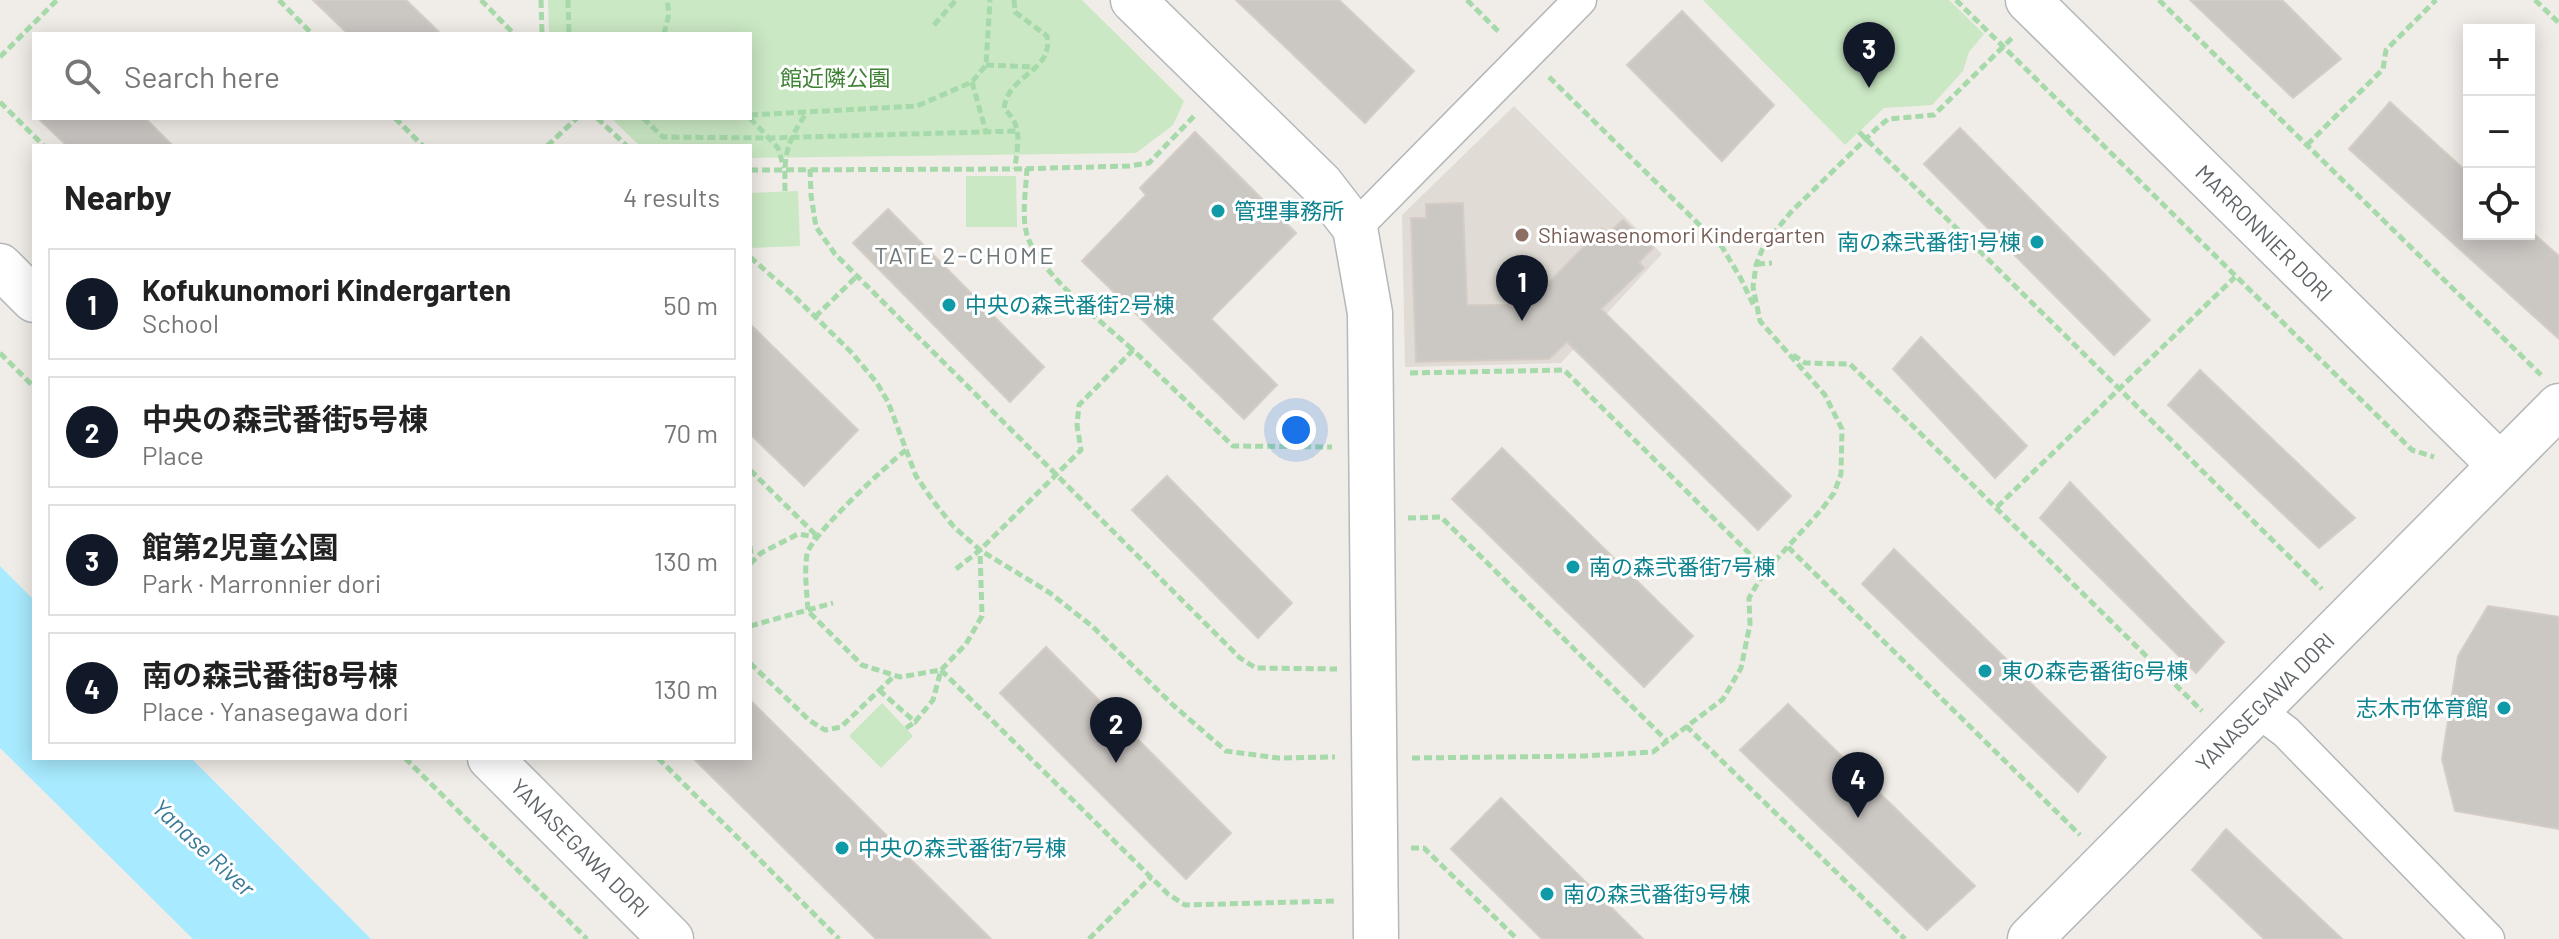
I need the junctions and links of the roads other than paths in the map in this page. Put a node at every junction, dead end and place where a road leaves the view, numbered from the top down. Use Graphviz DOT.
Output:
graph roads {
  1 [pos="1133,0"];
  2 [pos="1580,0"];
  3 [pos="2028,0"];
  4 [pos="1355,228"];
  5 [pos="0,266"];
  6 [pos="32,298"];
  7 [pos="2552,392"];
  8 [pos="2500,465"];
  9 [pos="2257,710"];
  10 [pos="492,760"];
  11 [pos="671,939"];
  12 [pos="1376,939"];
  13 [pos="2030,939"];
  14 [pos="2488,939"];
  1 -- 4 [label="street"];
  2 -- 4 [label="street"];
  3 -- 8 [label="street, MARRONNIER DORI"];
  4 -- 12 [label="street"];
  5 -- 6 [label="street"];
  7 -- 8 [label="street, YANASEGAWA DORI"];
  8 -- 9 [label="street, YANASEGAWA DORI"];
  9 -- 13 [label="street, YANASEGAWA DORI"];
  9 -- 14 [label="street"];
  10 -- 11 [label="street, YANASEGAWA DORI"];
}
